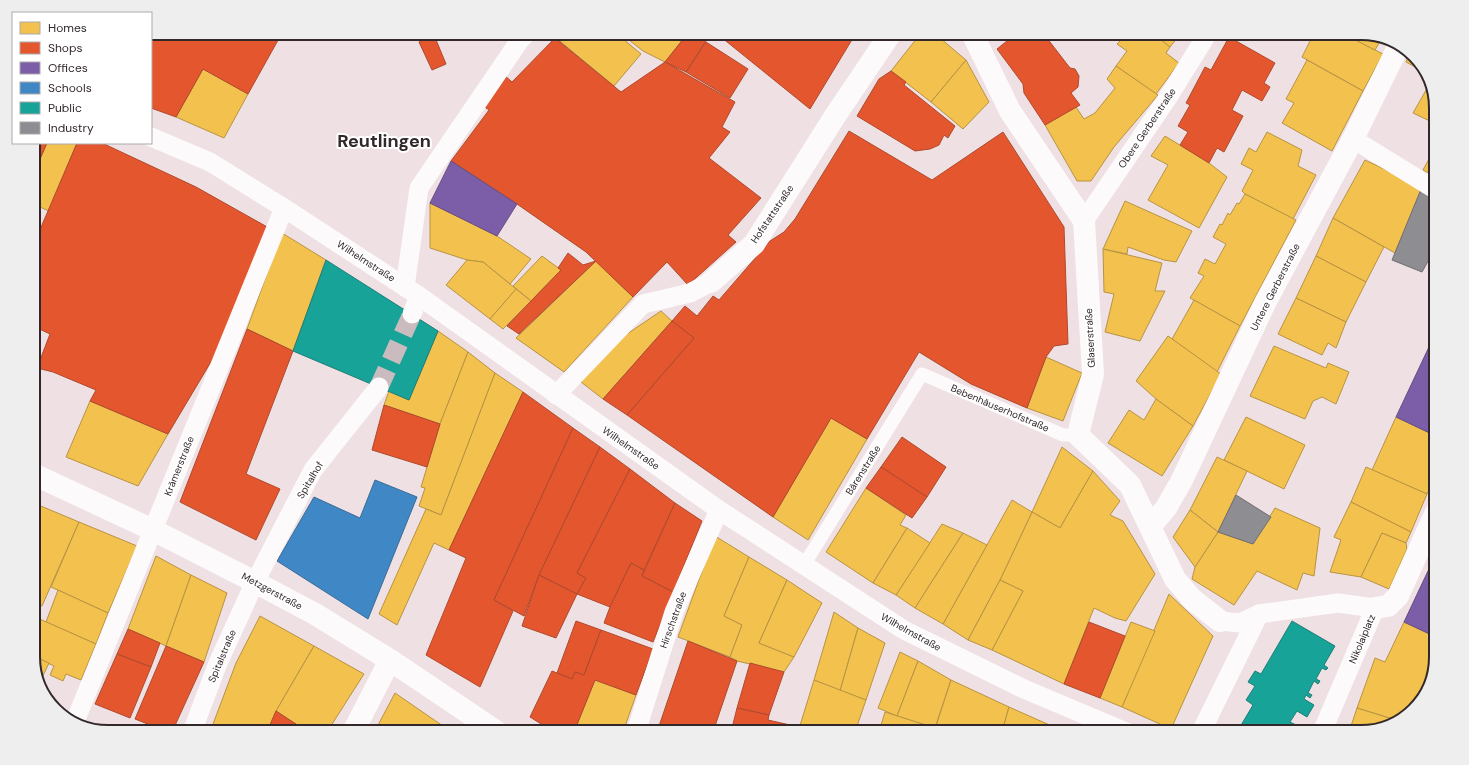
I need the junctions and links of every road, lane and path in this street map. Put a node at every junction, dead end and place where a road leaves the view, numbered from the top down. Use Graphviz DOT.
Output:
graph roads {
  1 [pos="520,40"];
  2 [pos="886,40"];
  3 [pos="975,40"];
  4 [pos="1204,40"];
  5 [pos="1396,50"];
  6 [pos="152,136"];
  7 [pos="1352,139"];
  8 [pos="1429,186"];
  9 [pos="284,208"];
  10 [pos="1084,221"];
  11 [pos="711,282"];
  12 [pos="412,291"];
  13 [pos="412,314"];
  14 [pos="922,374"];
  15 [pos="379,387"];
  16 [pos="556,395"];
  17 [pos="1078,435"];
  18 [pos="40,480"];
  19 [pos="719,510"];
  20 [pos="1150,527"];
  21 [pos="1429,527"];
  22 [pos="153,530"];
  23 [pos="804,565"];
  24 [pos="255,582"];
  25 [pos="1375,608"];
  26 [pos="1259,614"];
  27 [pos="1220,621"];
  28 [pos="390,660"];
  29 [pos="77,717"];
  30 [pos="195,725"];
  31 [pos="357,725"];
  32 [pos="486,725"];
  33 [pos="638,725"];
  34 [pos="1109,725"];
  35 [pos="1204,725"];
  36 [pos="1325,725"];
  1 -- 12 [label="street"];
  2 -- 11 [label="street, Hofstattstraße"];
  3 -- 10 [label="street"];
  4 -- 10 [label="street, Obere Gerberstraße"];
  5 -- 7 [label="street, Untere Gerberstraße"];
  6 -- 9 [label="street, Wilhelmstraße"];
  7 -- 8 [label="street"];
  7 -- 20 [label="street, Untere Gerberstraße"];
  9 -- 12 [label="street, Wilhelmstraße"];
  9 -- 22 [label="street, Krämerstraße"];
  10 -- 17 [label="street, Glaserstraße"];
  11 -- 16 [label="street, Hofstattstraße"];
  12 -- 13 [label="street"];
  12 -- 16 [label="street, Wilhelmstraße"];
  14 -- 17 [label="lane, Bebenhäuserhofstraße"];
  14 -- 23 [label="lane, Bärenstraße"];
  15 -- 24 [label="street, Spitalhof"];
  16 -- 19 [label="street, Wilhelmstraße"];
  17 -- 20 [label="street"];
  18 -- 22 [label="street, Metzgerstraße"];
  19 -- 23 [label="street, Wilhelmstraße"];
  19 -- 33 [label="street, Hirschstraße"];
  20 -- 27 [label="street"];
  21 -- 25 [label="street"];
  22 -- 24 [label="street, Metzgerstraße"];
  22 -- 29 [label="street, Krämerstraße"];
  23 -- 34 [label="street, Wilhelmstraße"];
  24 -- 28 [label="street, Metzgerstraße"];
  24 -- 30 [label="street, Spitalstraße"];
  25 -- 26 [label="street, Nikolaiplatz"];
  25 -- 36 [label="street, Nikolaiplatz"];
  26 -- 27 [label="street, Nikolaiplatz"];
  26 -- 35 [label="street"];
  28 -- 31 [label="street"];
  28 -- 32 [label="street, Metzgerstraße"];
}
